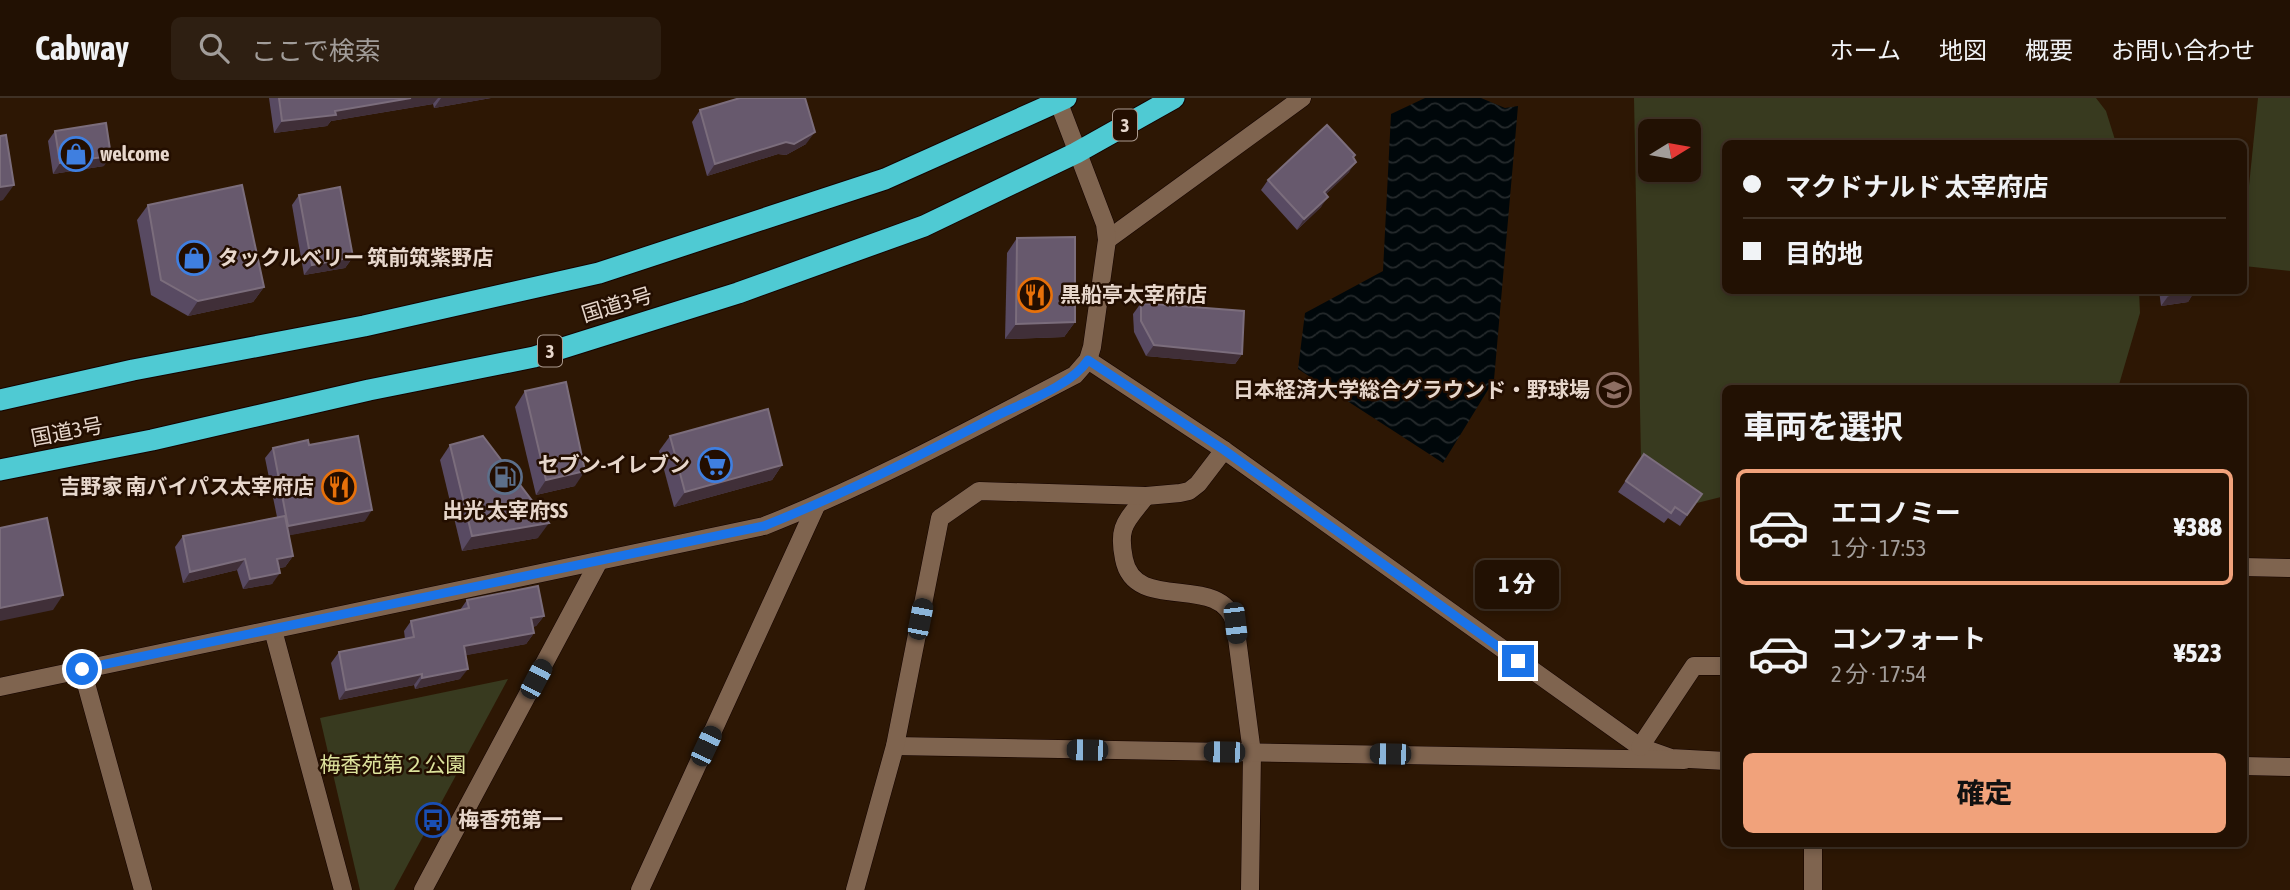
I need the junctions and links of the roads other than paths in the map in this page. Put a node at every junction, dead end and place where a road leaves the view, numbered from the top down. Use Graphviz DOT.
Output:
graph roads {
  1 [pos="1174,98"];
  2 [pos="1302,98"];
  3 [pos="1061,100"];
  4 [pos="1076,153"];
  5 [pos="1107,240"];
  6 [pos="1088,360"];
  7 [pos="0,400"];
  8 [pos="1224,450"];
  9 [pos="0,470"];
  10 [pos="1146,496"];
  11 [pos="816,506"];
  12 [pos="599,561"];
  13 [pos="2247,567"];
  14 [pos="2290,568"];
  15 [pos="273,630"];
  16 [pos="1722,666"];
  17 [pos="82,669"];
  18 [pos="0,687"];
  19 [pos="895,746"];
  20 [pos="1640,747"];
  21 [pos="1252,753"];
  22 [pos="1684,760"];
  23 [pos="1722,761"];
  24 [pos="2247,766"];
  25 [pos="2290,767"];
  26 [pos="1813,847"];
  27 [pos="143,890"];
  28 [pos="343,890"];
  29 [pos="423,890"];
  30 [pos="640,890"];
  31 [pos="855,890"];
  32 [pos="1250,890"];
  33 [pos="1813,890"];
  1 -- 4 [label="highway, 国道3号 / 3"];
  2 -- 5 [label="street"];
  3 -- 4 [label="street"];
  3 -- 7 [label="highway, 国道3号"];
  4 -- 5 [label="street"];
  4 -- 9 [label="highway, 国道3号 / 3"];
  5 -- 6 [label="street"];
  6 -- 8 [label="street"];
  6 -- 11 [label="street"];
  8 -- 10 [label="street"];
  8 -- 20 [label="street"];
  10 -- 19 [label="street"];
  10 -- 21 [label="street"];
  11 -- 12 [label="street"];
  11 -- 30 [label="street"];
  12 -- 15 [label="street"];
  12 -- 29 [label="street"];
  13 -- 14 [label="street"];
  15 -- 17 [label="street"];
  15 -- 28 [label="street"];
  16 -- 20 [label="street"];
  17 -- 18 [label="street"];
  17 -- 27 [label="street"];
  19 -- 21 [label="street"];
  19 -- 31 [label="street"];
  20 -- 22 [label="street"];
  21 -- 22 [label="street"];
  21 -- 32 [label="street"];
  22 -- 23 [label="street"];
  24 -- 25 [label="street"];
  26 -- 33 [label="street"];
}
